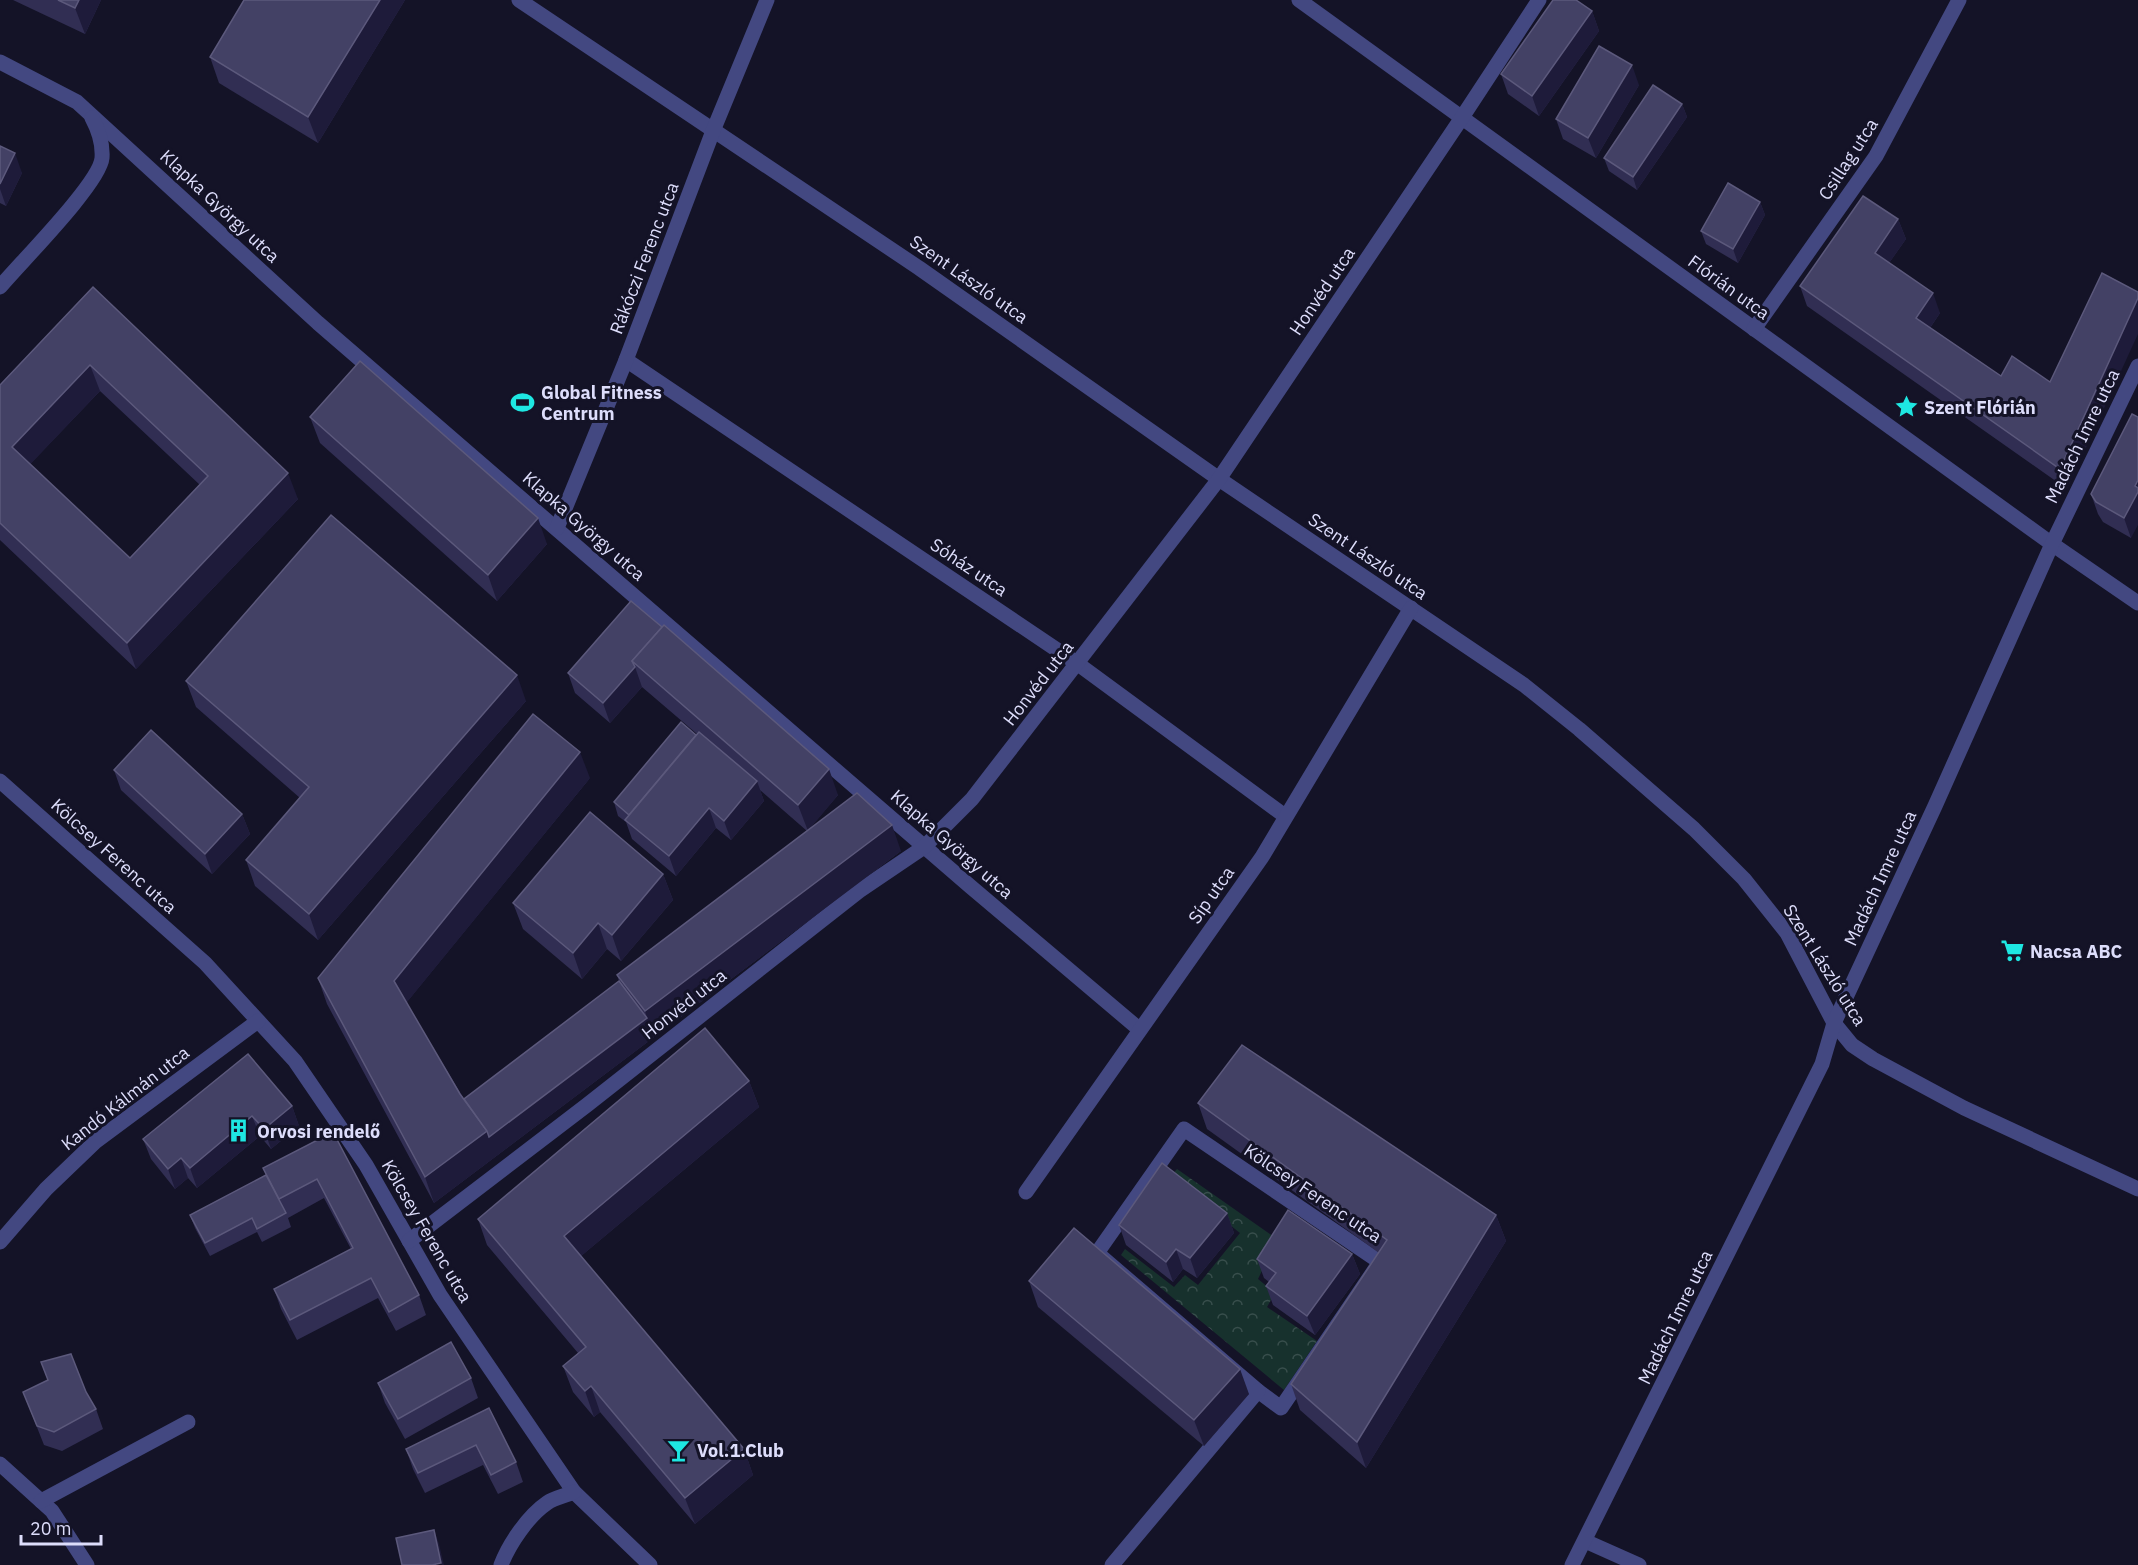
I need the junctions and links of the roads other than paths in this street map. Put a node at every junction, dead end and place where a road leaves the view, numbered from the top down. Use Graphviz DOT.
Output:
graph roads {
  1 [pos="519,0"];
  2 [pos="766,0"];
  3 [pos="1299,0"];
  4 [pos="1539,0"];
  5 [pos="1959,0"];
  6 [pos="0,62"];
  7 [pos="89,112"];
  8 [pos="1461,119"];
  9 [pos="713,130"];
  10 [pos="0,287"];
  11 [pos="1754,329"];
  12 [pos="626,360"];
  13 [pos="2138,366"];
  14 [pos="1219,480"];
  15 [pos="557,528"];
  16 [pos="2052,544"];
  17 [pos="2138,603"];
  18 [pos="1411,608"];
  19 [pos="1077,664"];
  20 [pos="0,781"];
  21 [pos="1285,816"];
  22 [pos="924,847"];
  23 [pos="258,1021"];
  24 [pos="1834,1023"];
  25 [pos="1139,1029"];
  26 [pos="2138,1189"];
  27 [pos="1026,1192"];
  28 [pos="409,1240"];
  29 [pos="0,1242"];
  30 [pos="1258,1391"];
  31 [pos="188,1422"];
  32 [pos="0,1464"];
  33 [pos="574,1492"];
  34 [pos="41,1501"];
  35 [pos="1585,1541"];
  36 [pos="87,1565"];
  37 [pos="501,1565"];
  38 [pos="650,1565"];
  39 [pos="1112,1565"];
  40 [pos="1572,1565"];
  41 [pos="1639,1565"];
  1 -- 9 [label="street, Szent László utca"];
  2 -- 9 [label="street, Rákóczi Ferenc utca"];
  3 -- 8 [label="street, Flórián utca"];
  4 -- 8 [label="street, Honvéd utca"];
  5 -- 11 [label="street, Csillag utca"];
  6 -- 7 [label="street, Klapka György utca"];
  7 -- 10 [label="street"];
  7 -- 15 [label="street, Klapka György utca"];
  8 -- 11 [label="street, Flórián utca"];
  8 -- 14 [label="street, Honvéd utca"];
  9 -- 12 [label="street, Rákóczi Ferenc utca"];
  9 -- 14 [label="street, Szent László utca"];
  11 -- 16 [label="street, Flórián utca"];
  12 -- 15 [label="street, Rákóczi Ferenc utca"];
  12 -- 19 [label="street, Sóház utca"];
  13 -- 16 [label="street, Madách Imre utca"];
  14 -- 18 [label="street, Szent László utca"];
  14 -- 19 [label="street, Honvéd utca"];
  15 -- 22 [label="street, Klapka György utca"];
  16 -- 17 [label="street, Flórián utca"];
  16 -- 24 [label="street, Madách Imre utca"];
  18 -- 21 [label="street, Síp utca"];
  18 -- 24 [label="street, Szent László utca"];
  19 -- 21 [label="street, Sóház utca"];
  19 -- 22 [label="street, Honvéd utca"];
  20 -- 23 [label="street, Kölcsey Ferenc utca"];
  21 -- 25 [label="street, Síp utca"];
  22 -- 25 [label="street, Klapka György utca"];
  22 -- 28 [label="street, Honvéd utca"];
  23 -- 28 [label="street, Kölcsey Ferenc utca"];
  23 -- 29 [label="street, Kandó Kálmán utca"];
  24 -- 26 [label="street, Szent László utca"];
  24 -- 35 [label="street, Madách Imre utca"];
  25 -- 27 [label="street, Síp utca"];
  28 -- 33 [label="street, Kölcsey Ferenc utca"];
  30 -- 30 [label="street, Kölcsey Ferenc utca"];
  30 -- 39 [label="street"];
  31 -- 34 [label="street"];
  32 -- 34 [label="street"];
  33 -- 37 [label="street"];
  33 -- 38 [label="street, Kölcsey Ferenc utca"];
  34 -- 36 [label="street"];
  35 -- 40 [label="street, Madách Imre utca"];
  35 -- 41 [label="street"];
}
